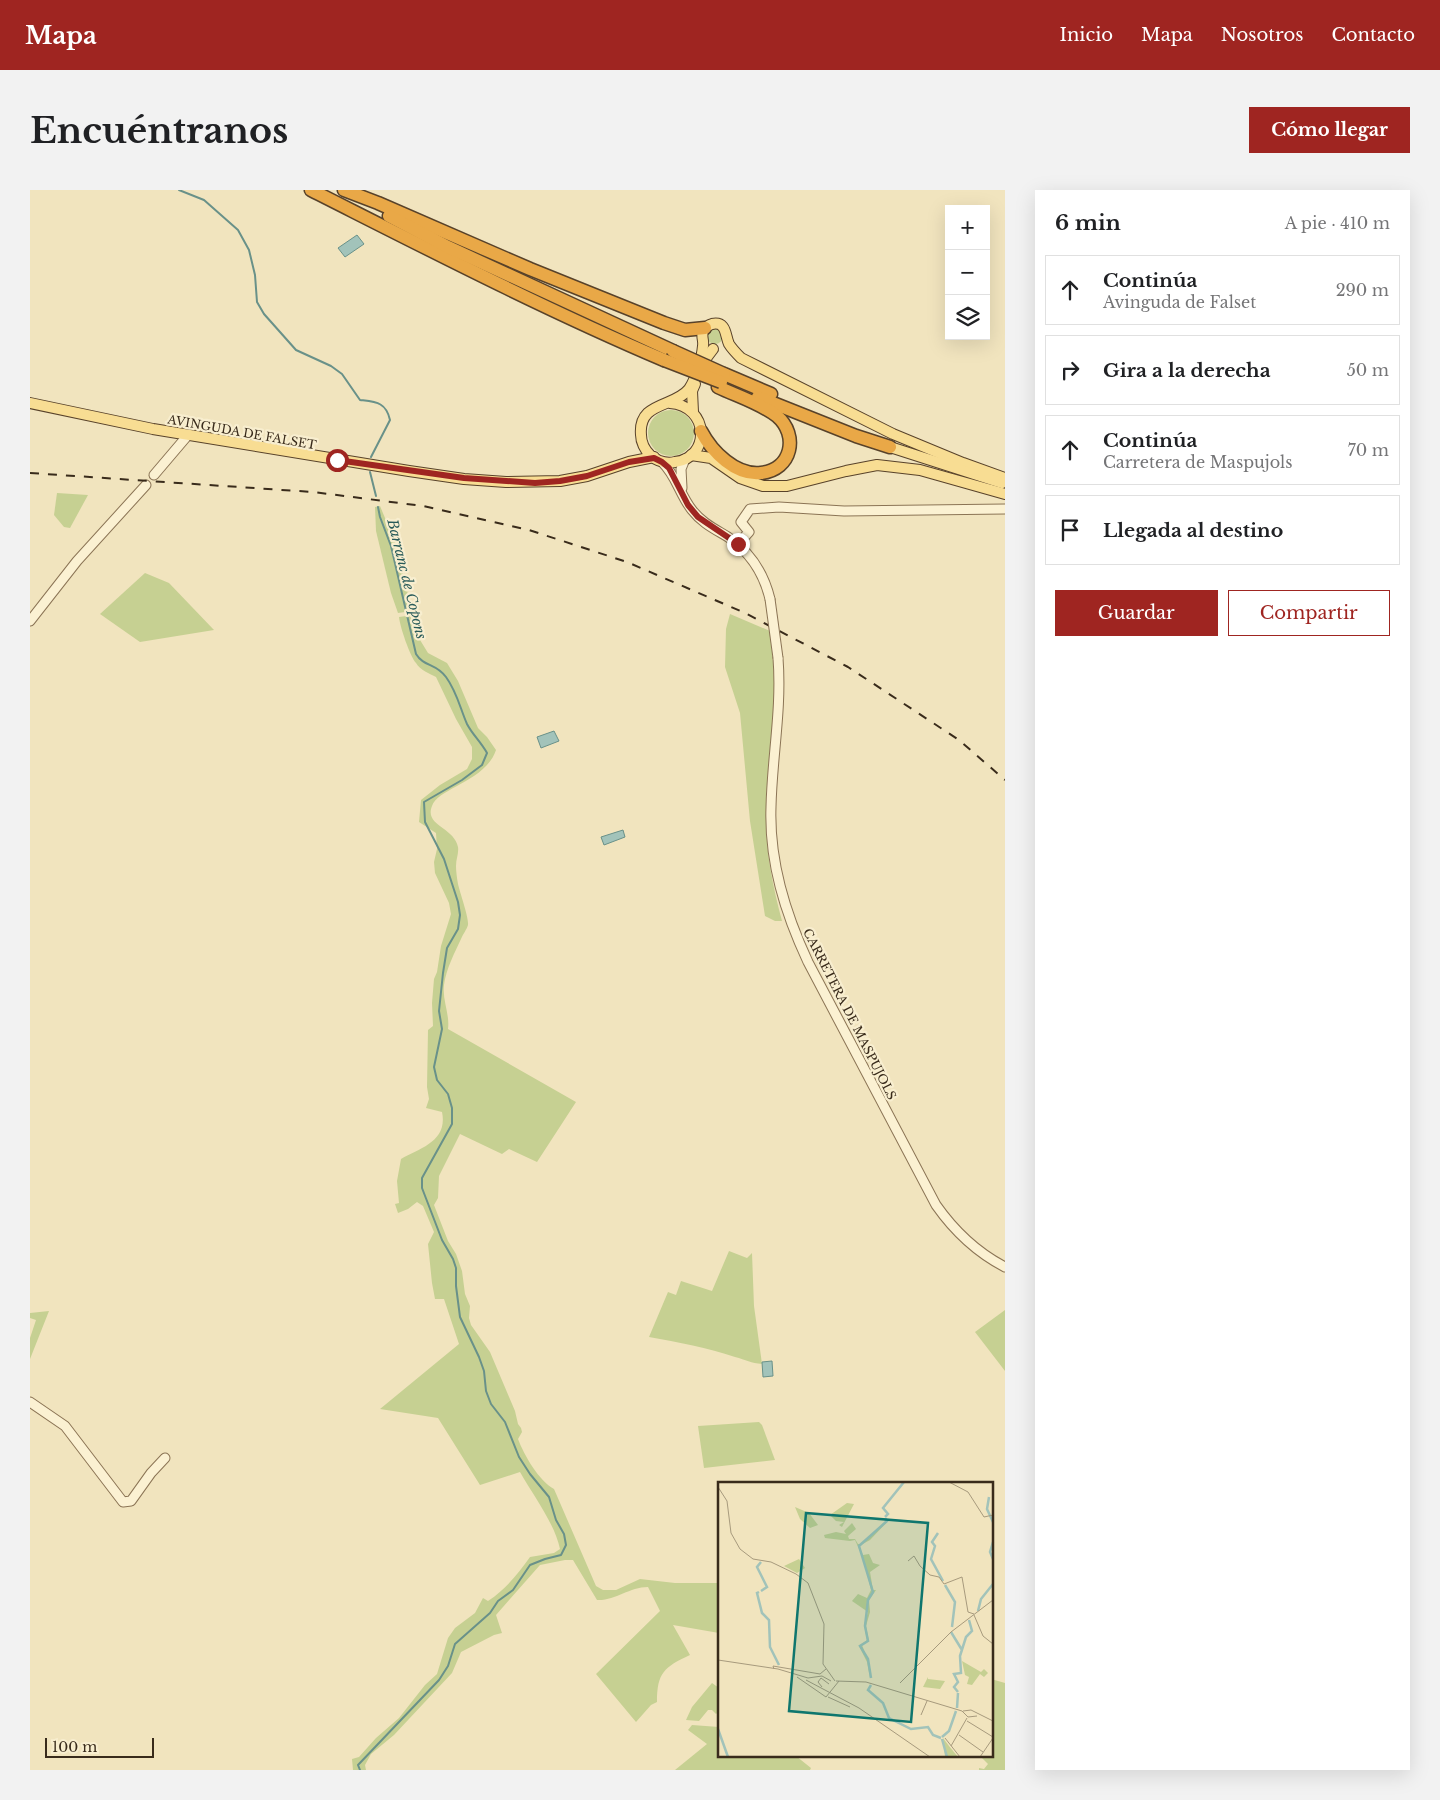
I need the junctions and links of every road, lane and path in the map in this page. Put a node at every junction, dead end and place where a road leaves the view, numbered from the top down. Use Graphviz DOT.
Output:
graph roads {
  1 [pos="311,190"];
  2 [pos="342,190"];
  3 [pos="447,253"];
  4 [pos="705,328"];
  5 [pos="727,339"];
  6 [pos="704,342"];
  7 [pos="713,349"];
  8 [pos="668,356"];
  9 [pos="721,381"];
  10 [pos="30,403"];
  11 [pos="670,403"];
  12 [pos="693,412"];
  13 [pos="701,431"];
  14 [pos="188,435"];
  15 [pos="642,442"];
  16 [pos="890,447"];
  17 [pos="688,457"];
  18 [pos="658,460"];
  19 [pos="629,462"];
  20 [pos="154,475"];
  21 [pos="1005,478"];
  22 [pos="1005,484"];
  23 [pos="146,485"];
  24 [pos="1005,494"];
  25 [pos="684,498"];
  26 [pos="1005,510"];
  27 [pos="738,544"];
  28 [pos="30,621"];
  29 [pos="1005,1267"];
  30 [pos="30,1402"];
  31 [pos="165,1458"];
  1 -- 3 [label="highway"];
  2 -- 3 [label="highway"];
  2 -- 4 [label="highway"];
  3 -- 8 [label="highway"];
  3 -- 8 [label="highway"];
  4 -- 5 [label="main road"];
  4 -- 6 [label="main road"];
  5 -- 7 [label="main road"];
  5 -- 21 [label="main road"];
  6 -- 7 [label="main road"];
  6 -- 11 [label="main road"];
  7 -- 12 [label="main road"];
  8 -- 9 [label="highway, bridge"];
  9 -- 13 [label="highway"];
  9 -- 16 [label="highway"];
  10 -- 14 [label="main road, AVINGUDA DE FALSET"];
  11 -- 12 [label="main road"];
  11 -- 15 [label="main road"];
  12 -- 13 [label="main road"];
  13 -- 17 [label="main road"];
  14 -- 19 [label="main road, AVINGUDA DE FALSET"];
  14 -- 20 [label="street"];
  15 -- 18 [label="main road"];
  15 -- 19 [label="main road"];
  16 -- 22 [label="main road"];
  17 -- 18 [label="main road"];
  17 -- 24 [label="main road"];
  17 -- 25 [label="street"];
  18 -- 19 [label="main road, AVINGUDA DE FALSET"];
  18 -- 25 [label="street, CARRETERA DE MASPUJOLS"];
  23 -- 28 [label="street"];
  25 -- 27 [label="street, CARRETERA DE MASPUJOLS"];
  26 -- 27 [label="street"];
  27 -- 29 [label="street, CARRETERA DE MASPUJOLS, bridge"];
  30 -- 31 [label="street"];
}
